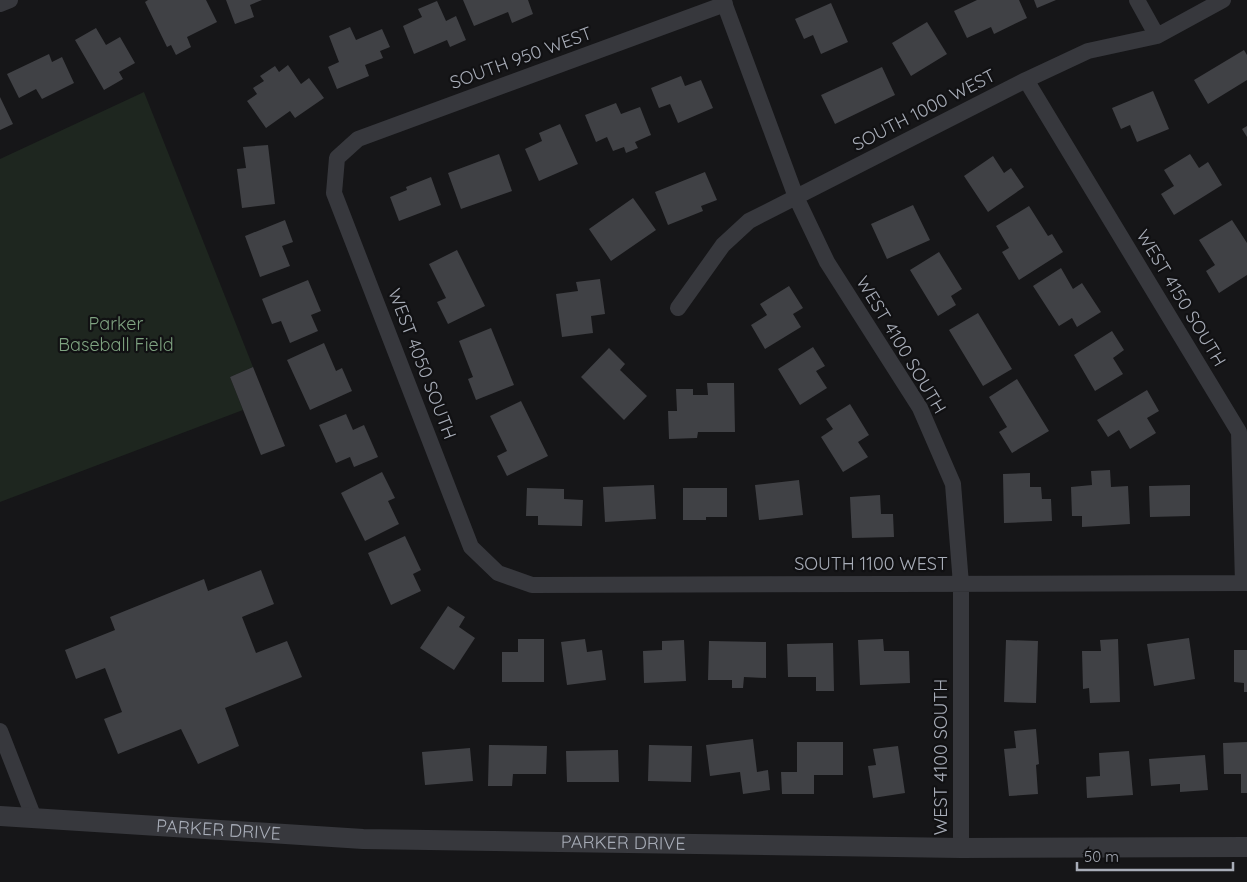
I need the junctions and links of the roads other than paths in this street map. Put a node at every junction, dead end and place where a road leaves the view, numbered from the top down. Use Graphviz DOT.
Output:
graph roads {
  1 [pos="10,0"];
  2 [pos="1137,0"];
  3 [pos="1223,0"];
  4 [pos="724,2"];
  5 [pos="0,4"];
  6 [pos="1157,36"];
  7 [pos="1026,80"];
  8 [pos="337,158"];
  9 [pos="796,197"];
  10 [pos="678,308"];
  11 [pos="498,573"];
  12 [pos="1245,583"];
  13 [pos="961,584"];
  14 [pos="0,730"];
  15 [pos="0,816"];
  16 [pos="34,818"];
  17 [pos="1247,846"];
  18 [pos="961,848"];
  1 -- 5 [label="street"];
  2 -- 6 [label="street"];
  3 -- 6 [label="street, SOUTH 1000 WEST"];
  4 -- 8 [label="street, SOUTH 950 WEST"];
  4 -- 9 [label="street, WEST 4100 SOUTH"];
  6 -- 7 [label="street, SOUTH 1000 WEST"];
  7 -- 9 [label="street, SOUTH 1000 WEST"];
  7 -- 12 [label="street, WEST 4150 SOUTH"];
  8 -- 11 [label="street, WEST 4050 SOUTH"];
  9 -- 10 [label="street, SOUTH 1000 WEST"];
  9 -- 13 [label="street, WEST 4100 SOUTH"];
  11 -- 13 [label="street, SOUTH 1100 WEST"];
  12 -- 13 [label="street, SOUTH 1100 WEST"];
  13 -- 18 [label="street, WEST 4100 SOUTH"];
  14 -- 16 [label="street"];
  15 -- 16 [label="street, PARKER DRIVE"];
  16 -- 18 [label="street, PARKER DRIVE"];
  17 -- 18 [label="street, PARKER DRIVE"];
}
